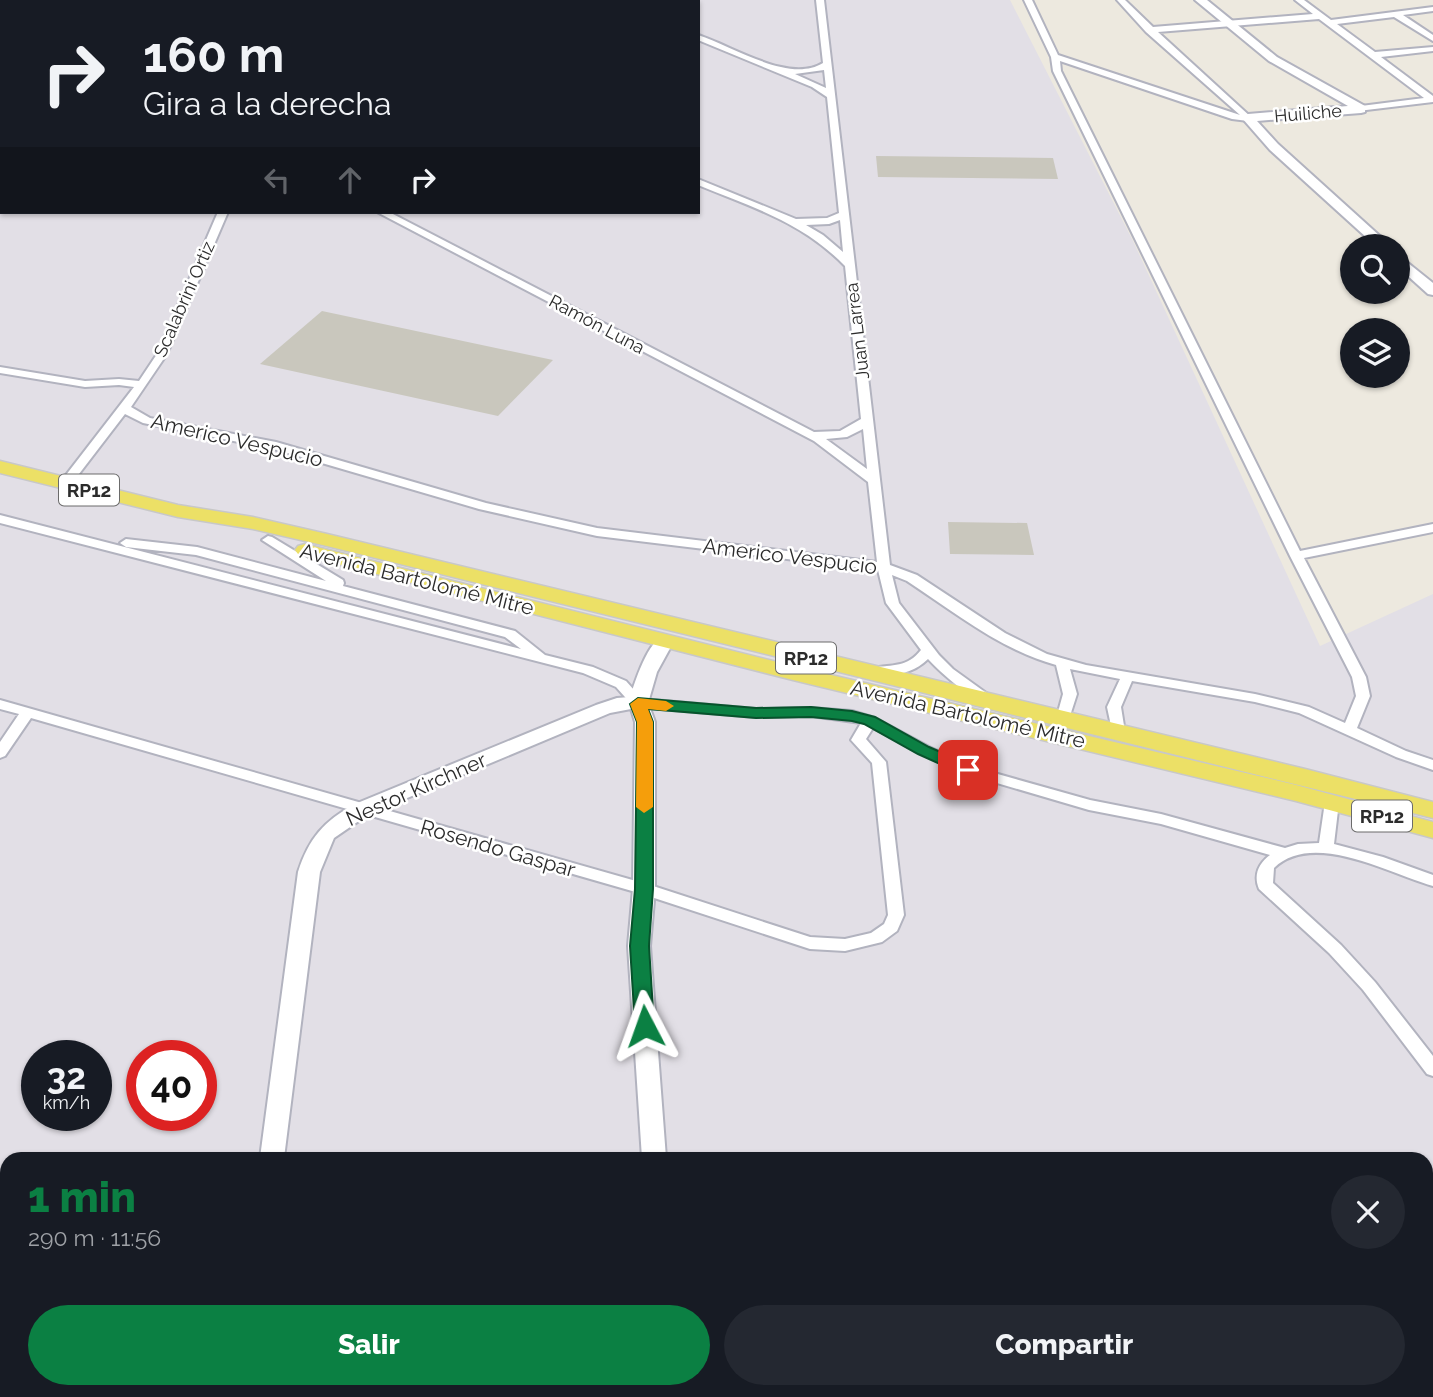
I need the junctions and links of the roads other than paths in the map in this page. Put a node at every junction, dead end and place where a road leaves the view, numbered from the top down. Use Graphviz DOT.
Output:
graph roads {
  1 [pos="820,0"];
  2 [pos="1028,0"];
  3 [pos="1121,0"];
  4 [pos="1200,0"];
  5 [pos="1299,0"];
  6 [pos="1433,9"];
  7 [pos="1396,14"];
  8 [pos="1320,16"];
  9 [pos="1228,23"];
  10 [pos="1329,23"];
  11 [pos="1149,30"];
  12 [pos="700,38"];
  13 [pos="1433,39"];
  14 [pos="1433,49"];
  15 [pos="1053,55"];
  16 [pos="1373,55"];
  17 [pos="827,64"];
  18 [pos="782,70"];
  19 [pos="831,96"];
  20 [pos="1433,99"];
  21 [pos="1361,109"];
  22 [pos="1248,118"];
  23 [pos="700,183"];
  24 [pos="222,214"];
  25 [pos="386,214"];
  26 [pos="844,214"];
  27 [pos="792,222"];
  28 [pos="1371,234"];
  29 [pos="849,265"];
  30 [pos="1410,270"];
  31 [pos="1433,291"];
  32 [pos="0,370"];
  33 [pos="142,385"];
  34 [pos="125,407"];
  35 [pos="867,420"];
  36 [pos="811,435"];
  37 [pos="0,467"];
  38 [pos="874,481"];
  39 [pos="65,484"];
  40 [pos="178,511"];
  41 [pos="0,519"];
  42 [pos="1433,528"];
  43 [pos="86,540"];
  44 [pos="268,540"];
  45 [pos="1296,556"];
  46 [pos="884,567"];
  47 [pos="362,595"];
  48 [pos="665,641"];
  49 [pos="928,650"];
  50 [pos="541,658"];
  51 [pos="1062,663"];
  52 [pos="857,670"];
  53 [pos="1128,676"];
  54 [pos="993,702"];
  55 [pos="0,704"];
  56 [pos="638,704"];
  57 [pos="28,712"];
  58 [pos="1063,719"];
  59 [pos="870,721"];
  60 [pos="1349,730"];
  61 [pos="1118,732"];
  62 [pos="0,753"];
  63 [pos="1433,765"];
  64 [pos="1332,802"];
  65 [pos="362,809"];
  66 [pos="1433,810"];
  67 [pos="1433,830"];
  68 [pos="1326,848"];
  69 [pos="1284,853"];
  70 [pos="1433,881"];
  71 [pos="644,889"];
  72 [pos="1433,1069"];
  73 [pos="273,1152"];
  74 [pos="654,1152"];
  1 -- 17 [label="street, Juan Larrea"];
  2 -- 15 [label="street"];
  3 -- 11 [label="street"];
  4 -- 9 [label="street, Huiliche"];
  5 -- 8 [label="street"];
  6 -- 7 [label="street"];
  7 -- 10 [label="street"];
  7 -- 13 [label="street"];
  8 -- 9 [label="street"];
  8 -- 10 [label="street"];
  9 -- 11 [label="street"];
  9 -- 21 [label="street, Huiliche"];
  10 -- 16 [label="street"];
  11 -- 22 [label="street"];
  12 -- 18 [label="street"];
  14 -- 16 [label="street"];
  15 -- 22 [label="street"];
  15 -- 45 [label="street"];
  16 -- 20 [label="street"];
  17 -- 18 [label="street"];
  17 -- 19 [label="street, Juan Larrea"];
  18 -- 19 [label="street"];
  19 -- 26 [label="street, Juan Larrea"];
  20 -- 21 [label="street"];
  21 -- 22 [label="street, Huiliche"];
  22 -- 28 [label="street, Huiliche"];
  23 -- 27 [label="street"];
  24 -- 33 [label="street, Scalabrini Ortiz"];
  25 -- 36 [label="street, Ramón Luna"];
  26 -- 27 [label="street"];
  26 -- 29 [label="street, Juan Larrea"];
  27 -- 29 [label="street"];
  29 -- 35 [label="street, Juan Larrea"];
  30 -- 31 [label="street"];
  32 -- 33 [label="street, Americo Vespucio"];
  33 -- 34 [label="street, Scalabrini Ortiz"];
  34 -- 39 [label="street, Scalabrini Ortiz"];
  34 -- 46 [label="street, Americo Vespucio"];
  35 -- 36 [label="street, Ramón Luna"];
  35 -- 38 [label="street, Juan Larrea"];
  36 -- 38 [label="street, Ramón Luna"];
  37 -- 39 [label="main road, Avenida Bartolomé Mitre / RP12"];
  38 -- 46 [label="street, Juan Larrea"];
  39 -- 40 [label="main road, Avenida Bartolomé Mitre / RP12"];
  40 -- 44 [label="main road, Avenida Bartolomé Mitre / RP12"];
  40 -- 52 [label="main road, Avenida Bartolomé Mitre / RP12"];
  41 -- 43 [label="street"];
  42 -- 45 [label="street"];
  43 -- 47 [label="street"];
  43 -- 50 [label="street"];
  44 -- 47 [label="street"];
  44 -- 48 [label="main road, Avenida Bartolomé Mitre / RP12"];
  45 -- 60 [label="street"];
  46 -- 49 [label="street, Juan Larrea"];
  46 -- 51 [label="street, Americo Vespucio"];
  47 -- 50 [label="street"];
  48 -- 56 [label="street"];
  48 -- 64 [label="main road, Avenida Bartolomé Mitre / RP12"];
  49 -- 52 [label="street"];
  49 -- 54 [label="street, Juan Larrea"];
  50 -- 56 [label="street"];
  51 -- 53 [label="street, Americo Vespucio"];
  51 -- 58 [label="street"];
  52 -- 54 [label="main road, Avenida Bartolomé Mitre / RP12"];
  53 -- 60 [label="street, Americo Vespucio"];
  53 -- 61 [label="street"];
  54 -- 58 [label="main road, Avenida Bartolomé Mitre / RP12"];
  55 -- 57 [label="street, Rosendo Gaspar"];
  56 -- 59 [label="street"];
  56 -- 65 [label="street, Nestor Kirchner"];
  56 -- 71 [label="street"];
  57 -- 62 [label="street"];
  57 -- 65 [label="street, Rosendo Gaspar"];
  58 -- 61 [label="main road, Avenida Bartolomé Mitre / RP12"];
  59 -- 69 [label="street"];
  59 -- 71 [label="street, Rosendo Gaspar"];
  60 -- 63 [label="street, Americo Vespucio"];
  61 -- 66 [label="main road, Avenida Bartolomé Mitre / RP12"];
  64 -- 67 [label="main road, Avenida Bartolomé Mitre / RP12"];
  64 -- 68 [label="street"];
  65 -- 71 [label="street, Rosendo Gaspar"];
  65 -- 73 [label="street, Nestor Kirchner"];
  68 -- 69 [label="street"];
  68 -- 70 [label="street"];
  69 -- 72 [label="street"];
  71 -- 74 [label="street"];
}
